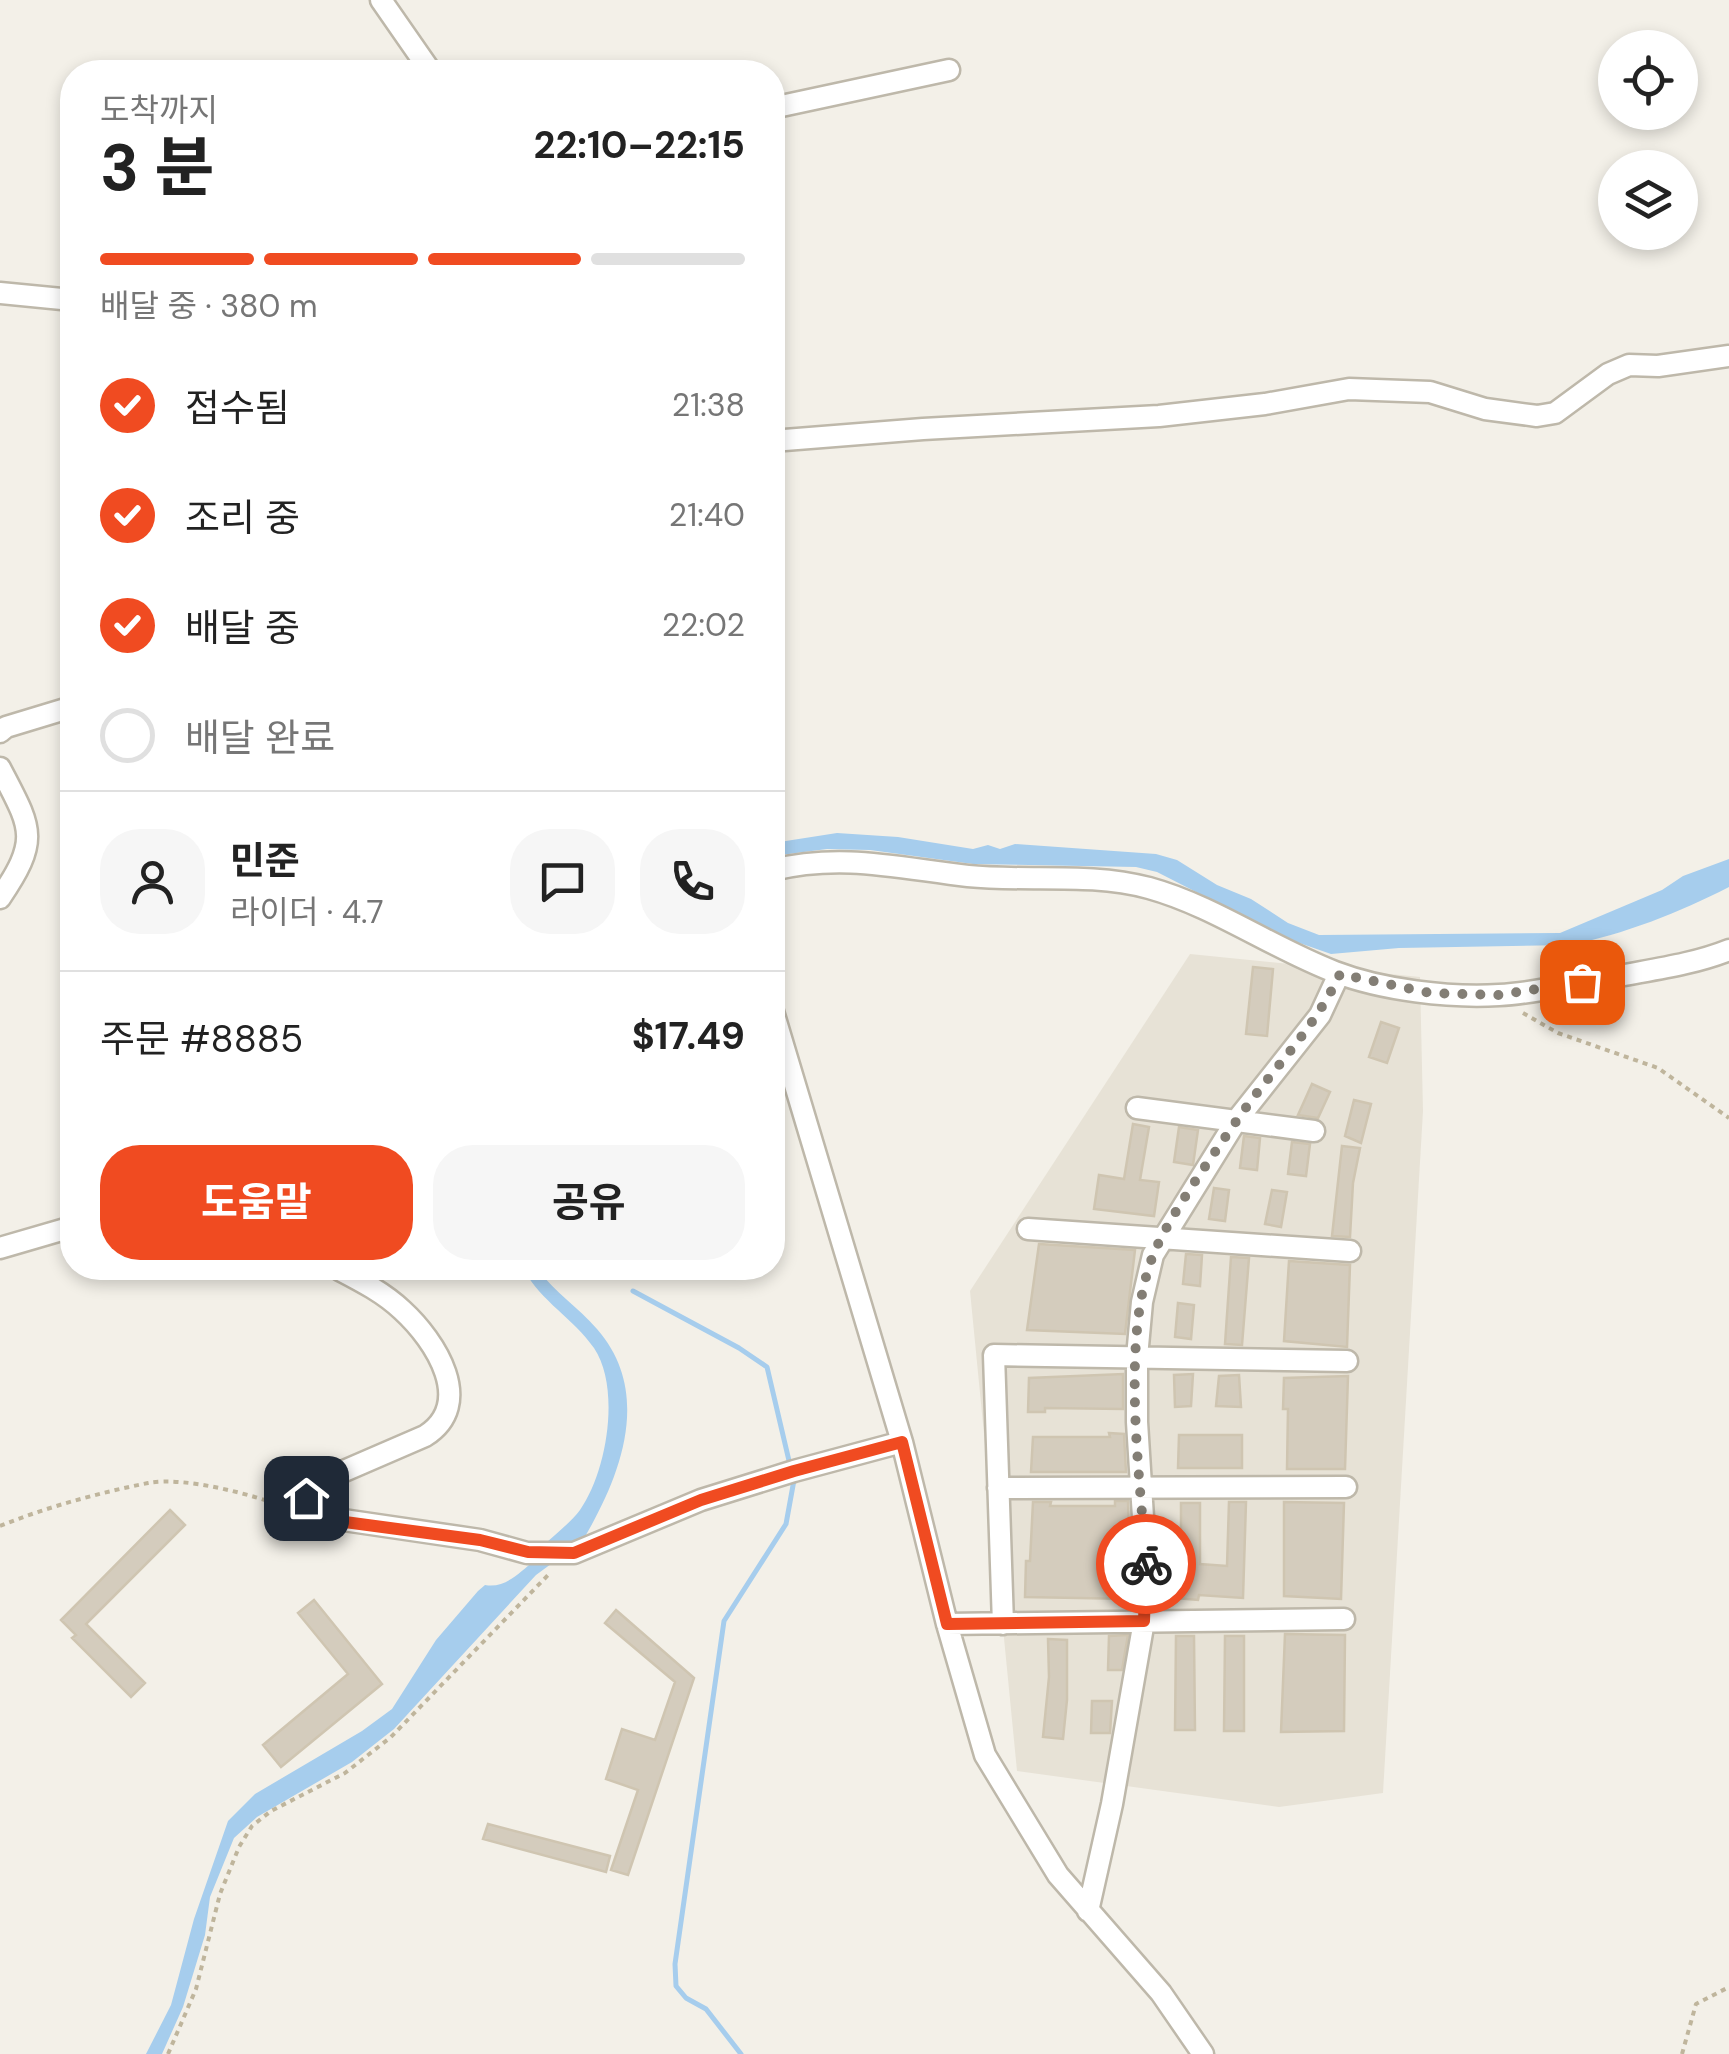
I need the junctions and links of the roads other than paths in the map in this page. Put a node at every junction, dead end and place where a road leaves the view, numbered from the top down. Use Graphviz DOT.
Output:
graph roads {
  1 [pos="382,0"];
  2 [pos="423,60"];
  3 [pos="948,70"];
  4 [pos="785,105"];
  5 [pos="0,292"];
  6 [pos="60,299"];
  7 [pos="1729,356"];
  8 [pos="785,440"];
  9 [pos="60,711"];
  10 [pos="0,732"];
  11 [pos="0,768"];
  12 [pos="785,868"];
  13 [pos="0,898"];
  14 [pos="1729,950"];
  15 [pos="1340,974"];
  16 [pos="785,1051"];
  17 [pos="1137,1108"];
  18 [pos="1236,1121"];
  19 [pos="1314,1131"];
  20 [pos="1028,1229"];
  21 [pos="60,1230"];
  22 [pos="1162,1238"];
  23 [pos="0,1248"];
  24 [pos="1350,1251"];
  25 [pos="357,1280"];
  26 [pos="1137,1358"];
  27 [pos="1347,1362"];
  28 [pos="902,1442"];
  29 [pos="998,1488"];
  30 [pos="1141,1488"];
  31 [pos="1346,1488"];
  32 [pos="1344,1619"];
  33 [pos="1144,1621"];
  34 [pos="947,1624"];
  35 [pos="1003,1624"];
  36 [pos="1088,1911"];
  37 [pos="1203,2054"];
  1 -- 2 [label="street"];
  3 -- 4 [label="street"];
  5 -- 6 [label="street"];
  7 -- 8 [label="street"];
  9 -- 10 [label="street"];
  11 -- 13 [label="street"];
  12 -- 15 [label="street"];
  14 -- 15 [label="street"];
  15 -- 18 [label="street"];
  16 -- 28 [label="street"];
  17 -- 18 [label="street"];
  18 -- 19 [label="street"];
  18 -- 22 [label="street"];
  20 -- 22 [label="street"];
  21 -- 23 [label="street"];
  22 -- 24 [label="street"];
  22 -- 26 [label="street"];
  25 -- 28 [label="street"];
  26 -- 27 [label="street"];
  26 -- 29 [label="street"];
  26 -- 30 [label="street"];
  28 -- 34 [label="street"];
  29 -- 30 [label="street"];
  29 -- 35 [label="street"];
  30 -- 31 [label="street"];
  30 -- 33 [label="street"];
  32 -- 33 [label="street"];
  33 -- 35 [label="street"];
  33 -- 36 [label="street"];
  34 -- 35 [label="street"];
  34 -- 36 [label="street"];
  36 -- 37 [label="street"];
}
